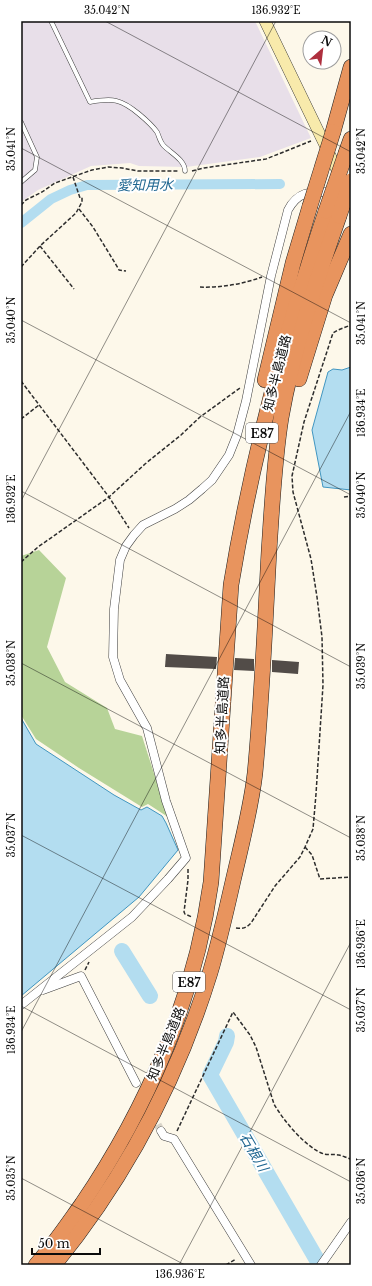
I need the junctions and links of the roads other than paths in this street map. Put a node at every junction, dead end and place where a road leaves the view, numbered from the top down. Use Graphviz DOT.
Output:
graph roads {
  1 [pos="51,21"];
  2 [pos="265,21"];
  3 [pos="351,67"];
  4 [pos="21,122"];
  5 [pos="327,134"];
  6 [pos="351,139"];
  7 [pos="186,171"];
  8 [pos="21,182"];
  9 [pos="350,191"];
  10 [pos="332,213"];
  11 [pos="351,234"];
  12 [pos="277,447"];
  13 [pos="256,460"];
  14 [pos="40,990"];
  15 [pos="21,1005"];
  16 [pos="136,1083"];
  17 [pos="161,1131"];
  18 [pos="351,1222"];
  19 [pos="322,1264"];
  20 [pos="36,1265"];
  21 [pos="54,1265"];
  22 [pos="251,1265"];
  1 -- 7 [label="lane"];
  2 -- 5 [label="main road"];
  3 -- 5 [label="highway"];
  4 -- 8 [label="lane"];
  5 -- 9 [label="main road"];
  5 -- 13 [label="highway, bridge"];
  6 -- 10 [label="highway, 知多半島道路 / E87, bridge"];
  9 -- 10 [label="highway, 知多半島道路 / E87, bridge"];
  9 -- 14 [label="street"];
  10 -- 12 [label="highway, 知多半島道路 / E87"];
  10 -- 13 [label="highway, 知多半島道路 / E87"];
  11 -- 12 [label="highway"];
  12 -- 21 [label="highway, 知多半島道路 / E87"];
  13 -- 20 [label="highway, 知多半島道路 / E87"];
  14 -- 15 [label="street"];
  14 -- 16 [label="street"];
  17 -- 22 [label="street"];
  18 -- 19 [label="street"];
}
